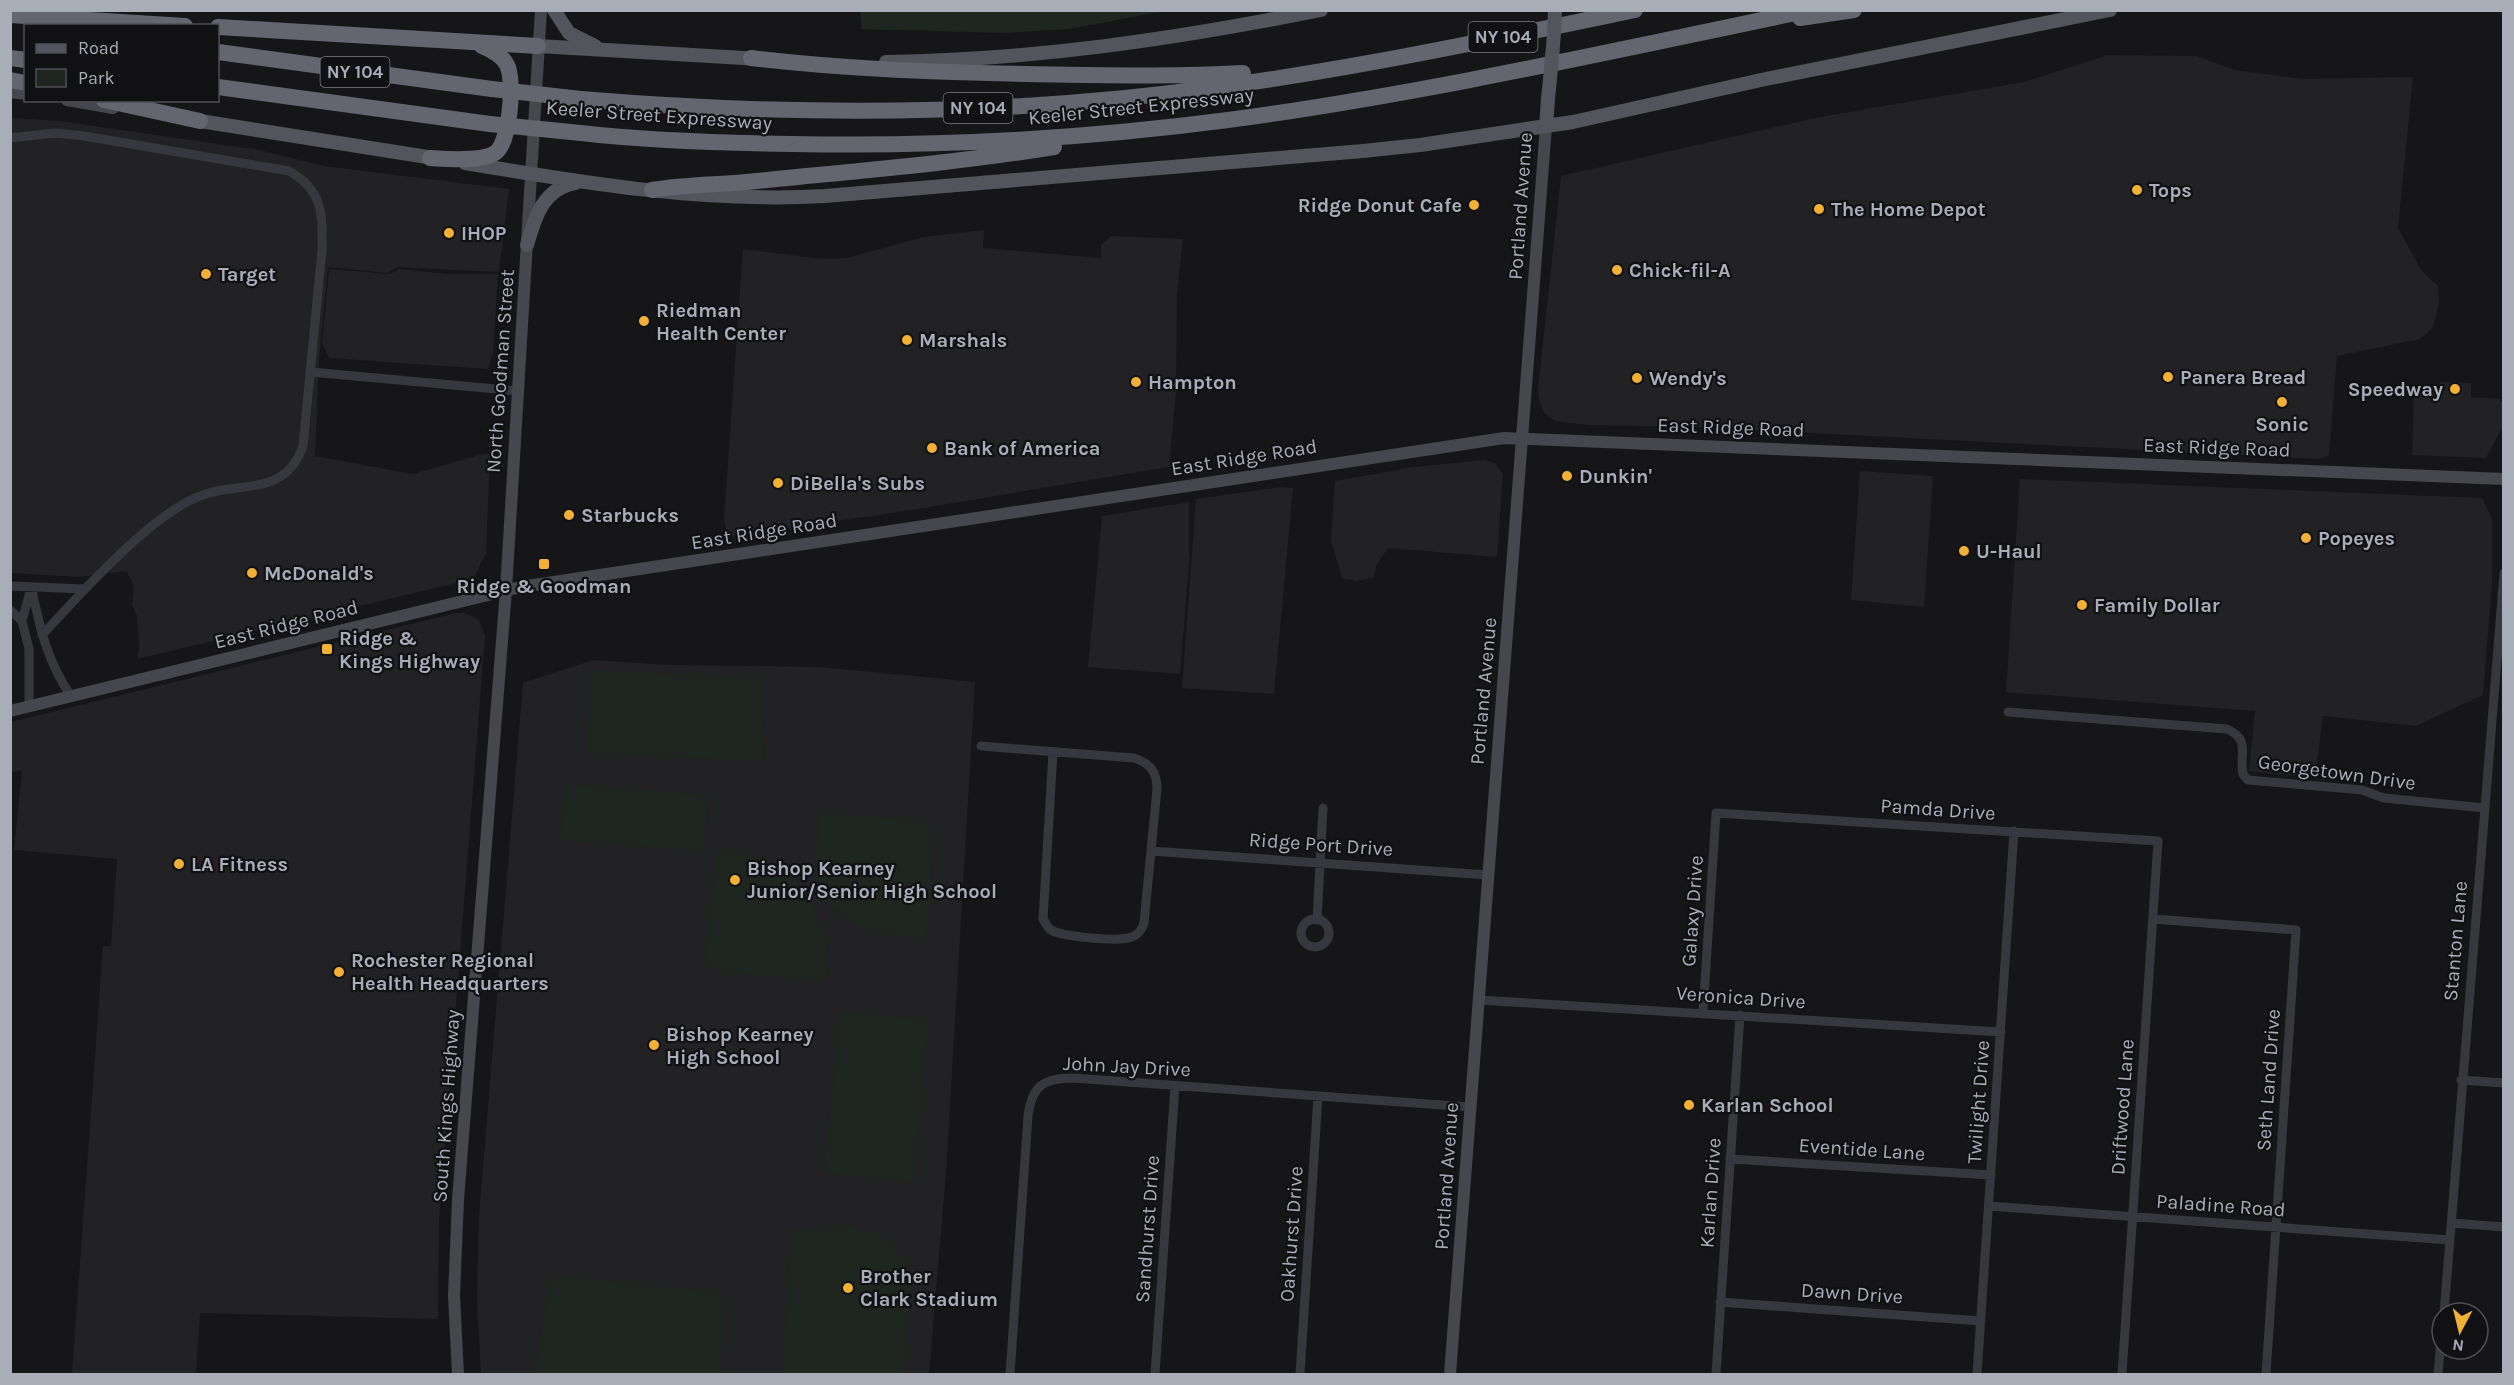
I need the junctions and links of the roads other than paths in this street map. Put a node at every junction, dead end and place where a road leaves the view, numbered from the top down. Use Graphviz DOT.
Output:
graph roads {
  1 [pos="541,10"];
  2 [pos="554,10"];
  3 [pos="1321,10"];
  4 [pos="1555,10"];
  5 [pos="1635,10"];
  6 [pos="1810,10"];
  7 [pos="1854,10"];
  8 [pos="2110,10"];
  9 [pos="10,15"];
  10 [pos="153,24"];
  11 [pos="219,27"];
  12 [pos="1707,31"];
  13 [pos="465,42"];
  14 [pos="538,46"];
  15 [pos="612,50"];
  16 [pos="219,52"];
  17 [pos="751,58"];
  18 [pos="1372,62"];
  19 [pos="219,87"];
  20 [pos="79,102"];
  21 [pos="113,102"];
  22 [pos="200,122"];
  23 [pos="1192,124"];
  24 [pos="1546,126"];
  25 [pos="10,138"];
  26 [pos="430,158"];
  27 [pos="531,174"];
  28 [pos="591,182"];
  29 [pos="652,190"];
  30 [pos="527,245"];
  31 [pos="311,372"];
  32 [pos="518,391"];
  33 [pos="1522,438"];
  34 [pos="2504,479"];
  35 [pos="2504,573"];
  36 [pos="10,586"];
  37 [pos="31,588"];
  38 [pos="85,589"];
  39 [pos="506,590"];
  40 [pos="10,610"];
  41 [pos="22,621"];
  42 [pos="42,635"];
  43 [pos="71,696"];
  44 [pos="29,706"];
  45 [pos="10,711"];
  46 [pos="2008,712"];
  47 [pos="981,746"];
  48 [pos="1053,752"];
  49 [pos="1323,808"];
  50 [pos="2485,808"];
  51 [pos="1716,813"];
  52 [pos="2014,831"];
  53 [pos="2158,841"];
  54 [pos="1151,851"];
  55 [pos="1320,862"];
  56 [pos="1488,875"];
  57 [pos="2153,919"];
  58 [pos="1317,920"];
  59 [pos="1479,1000"];
  60 [pos="1703,1012"];
  61 [pos="1740,1015"];
  62 [pos="2001,1032"];
  63 [pos="2461,1080"];
  64 [pos="2504,1083"];
  65 [pos="1175,1086"];
  66 [pos="1318,1096"];
  67 [pos="1470,1107"];
  68 [pos="1730,1159"];
  69 [pos="1991,1175"];
  70 [pos="1989,1206"];
  71 [pos="2133,1216"];
  72 [pos="2452,1223"];
  73 [pos="2276,1227"];
  74 [pos="2504,1227"];
  75 [pos="2450,1240"];
  76 [pos="2445,1301"];
  77 [pos="1720,1302"];
  78 [pos="1981,1321"];
  79 [pos="458,1374"];
  80 [pos="1010,1374"];
  81 [pos="1155,1374"];
  82 [pos="1300,1374"];
  83 [pos="1450,1374"];
  84 [pos="1716,1374"];
  85 [pos="1977,1374"];
  86 [pos="2122,1374"];
  87 [pos="2266,1374"];
  1 -- 14 [label="main road, North Goodman Street"];
  2 -- 15 [label="main road"];
  3 -- 17 [label="main road"];
  4 -- 24 [label="main road, Portland Avenue, bridge"];
  5 -- 18 [label="highway, Keeler Street Expressway / NY 104"];
  6 -- 12 [label="highway, Keeler Street Expressway / NY 104"];
  7 -- 12 [label="highway"];
  8 -- 24 [label="main road"];
  9 -- 10 [label="highway"];
  11 -- 13 [label="highway"];
  12 -- 23 [label="highway, Keeler Street Expressway / NY 104"];
  13 -- 14 [label="highway"];
  13 -- 26 [label="highway"];
  14 -- 15 [label="main road"];
  14 -- 27 [label="main road, North Goodman Street"];
  15 -- 17 [label="main road"];
  16 -- 18 [label="highway, Keeler Street Expressway / NY 104, bridge"];
  17 -- 18 [label="highway"];
  19 -- 23 [label="highway, Keeler Street Expressway / NY 104, bridge"];
  20 -- 22 [label="main road"];
  21 -- 22 [label="highway"];
  22 -- 26 [label="main road"];
  23 -- 29 [label="highway"];
  24 -- 29 [label="main road"];
  24 -- 33 [label="main road, Portland Avenue"];
  25 -- 31 [label="street"];
  26 -- 27 [label="main road"];
  27 -- 28 [label="main road"];
  27 -- 30 [label="main road, North Goodman Street"];
  28 -- 29 [label="main road"];
  28 -- 30 [label="main road"];
  30 -- 32 [label="main road, North Goodman Street"];
  31 -- 32 [label="street"];
  31 -- 38 [label="street"];
  32 -- 39 [label="main road, North Goodman Street"];
  33 -- 34 [label="main road, East Ridge Road"];
  33 -- 39 [label="main road, East Ridge Road"];
  33 -- 56 [label="main road, Portland Avenue"];
  35 -- 50 [label="street, Stanton Lane"];
  36 -- 37 [label="street"];
  37 -- 38 [label="street"];
  37 -- 41 [label="street"];
  37 -- 42 [label="street"];
  38 -- 42 [label="street"];
  39 -- 43 [label="main road, East Ridge Road"];
  39 -- 79 [label="main road, South Kings Highway"];
  40 -- 41 [label="street"];
  41 -- 44 [label="street"];
  42 -- 43 [label="street"];
  43 -- 44 [label="main road, East Ridge Road"];
  44 -- 45 [label="main road, East Ridge Road"];
  46 -- 50 [label="street, Georgetown Drive"];
  47 -- 48 [label="street"];
  48 -- 54 [label="street"];
  48 -- 54 [label="street"];
  49 -- 55 [label="street"];
  50 -- 63 [label="street, Stanton Lane"];
  51 -- 52 [label="street, Pamda Drive"];
  51 -- 60 [label="street, Galaxy Drive"];
  52 -- 53 [label="street, Pamda Drive"];
  52 -- 62 [label="street, Twilight Drive"];
  53 -- 57 [label="street, Driftwood Lane"];
  54 -- 55 [label="street, Ridge Port Drive"];
  55 -- 56 [label="street, Ridge Port Drive"];
  55 -- 58 [label="street"];
  56 -- 59 [label="main road, Portland Avenue"];
  57 -- 71 [label="street, Driftwood Lane"];
  57 -- 73 [label="street, Seth Land Drive"];
  59 -- 60 [label="street, Veronica Drive"];
  59 -- 67 [label="main road, Portland Avenue"];
  60 -- 61 [label="street, Veronica Drive"];
  61 -- 62 [label="street, Veronica Drive"];
  61 -- 68 [label="street, Karlan Drive"];
  62 -- 69 [label="street, Twilight Drive"];
  63 -- 64 [label="street"];
  63 -- 72 [label="street, Stanton Lane"];
  65 -- 66 [label="street, John Jay Drive"];
  65 -- 80 [label="street, John Jay Drive"];
  65 -- 81 [label="street, Sandhurst Drive"];
  66 -- 67 [label="street, John Jay Drive"];
  66 -- 82 [label="street, Oakhurst Drive"];
  67 -- 83 [label="main road, Portland Avenue"];
  68 -- 69 [label="street, Eventide Lane"];
  68 -- 77 [label="street, Karlan Drive"];
  69 -- 70 [label="street, Twilight Drive"];
  70 -- 71 [label="street, Paladine Road"];
  70 -- 78 [label="street, Twilight Drive"];
  71 -- 73 [label="street, Paladine Road"];
  71 -- 86 [label="street, Driftwood Lane"];
  72 -- 74 [label="street"];
  72 -- 75 [label="street, Stanton Lane"];
  73 -- 75 [label="street, Paladine Road"];
  73 -- 87 [label="street, Seth Land Drive"];
  75 -- 76 [label="street, Stanton Lane"];
  77 -- 78 [label="street, Dawn Drive"];
  77 -- 84 [label="street, Karlan Drive"];
  78 -- 85 [label="street, Twilight Drive"];
}
